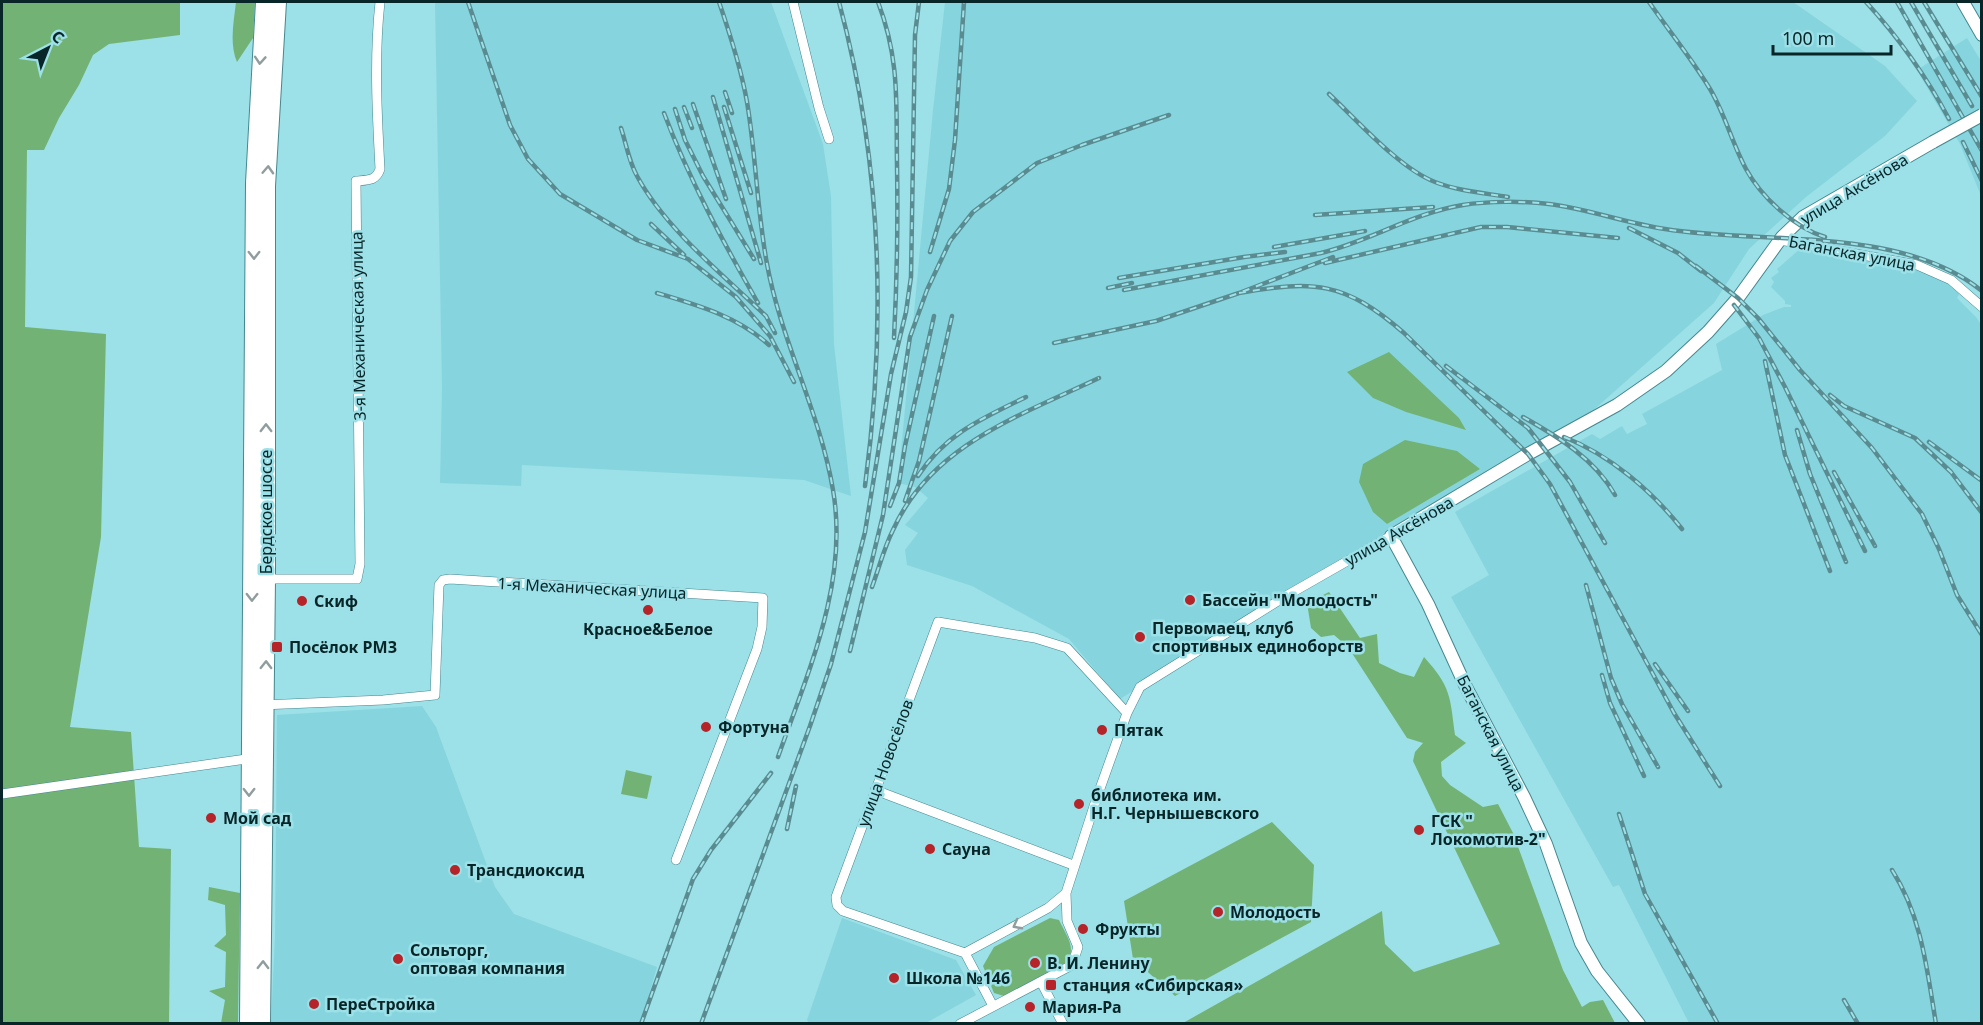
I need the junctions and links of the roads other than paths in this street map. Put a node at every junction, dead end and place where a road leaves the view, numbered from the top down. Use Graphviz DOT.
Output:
graph roads {
  1 [pos="264,2"];
  2 [pos="278,2"];
  3 [pos="380,2"];
  4 [pos="793,2"];
  5 [pos="1963,2"];
  6 [pos="1982,34"];
  7 [pos="1982,115"];
  8 [pos="829,139"];
  9 [pos="1780,240"];
  10 [pos="1982,307"];
  11 [pos="1391,536"];
  12 [pos="267,579"];
  13 [pos="258,705"];
  14 [pos="1127,713"];
  15 [pos="257,757"];
  16 [pos="875,790"];
  17 [pos="2,794"];
  18 [pos="675,860"];
  19 [pos="1073,865"];
  20 [pos="1066,893"];
  21 [pos="965,953"];
  22 [pos="1041,982"];
  23 [pos="993,1006"];
  24 [pos="248,1023"];
  25 [pos="262,1023"];
  26 [pos="960,1023"];
  27 [pos="1063,1023"];
  28 [pos="1639,1023"];
  1 -- 13 [label="highway, Бердское шоссе, one-way"];
  12 -- 2 [label="highway, Бердское шоссе, one-way"];
  3 -- 12 [label="street, 3-я Механическая улица"];
  4 -- 8 [label="street"];
  5 -- 6 [label="street"];
  7 -- 9 [label="street, улица Аксёнова, bridge"];
  9 -- 10 [label="street, Баганская улица"];
  9 -- 11 [label="street, улица Аксёнова"];
  11 -- 14 [label="street, улица Аксёнова"];
  11 -- 28 [label="street, Баганская улица"];
  13 -- 12 [label="highway, Бердское шоссе, one-way"];
  13 -- 15 [label="highway, Бердское шоссе"];
  13 -- 18 [label="street, 1-я Механическая улица"];
  14 -- 16 [label="street, улица Новосёлов"];
  14 -- 19 [label="street, улица Аксёнова"];
  15 -- 17 [label="street"];
  15 -- 24 [label="highway, Бердское шоссе, one-way"];
  25 -- 15 [label="highway, Бердское шоссе, one-way"];
  16 -- 19 [label="street"];
  16 -- 21 [label="street, улица Новосёлов"];
  19 -- 20 [label="street, улица Аксёнова"];
  20 -- 21 [label="street, one-way"];
  20 -- 22 [label="street, улица Аксёнова"];
  21 -- 23 [label="street"];
  22 -- 23 [label="street, улица Аксёнова"];
  22 -- 27 [label="street"];
  23 -- 26 [label="street, улица Аксёнова"];
}
